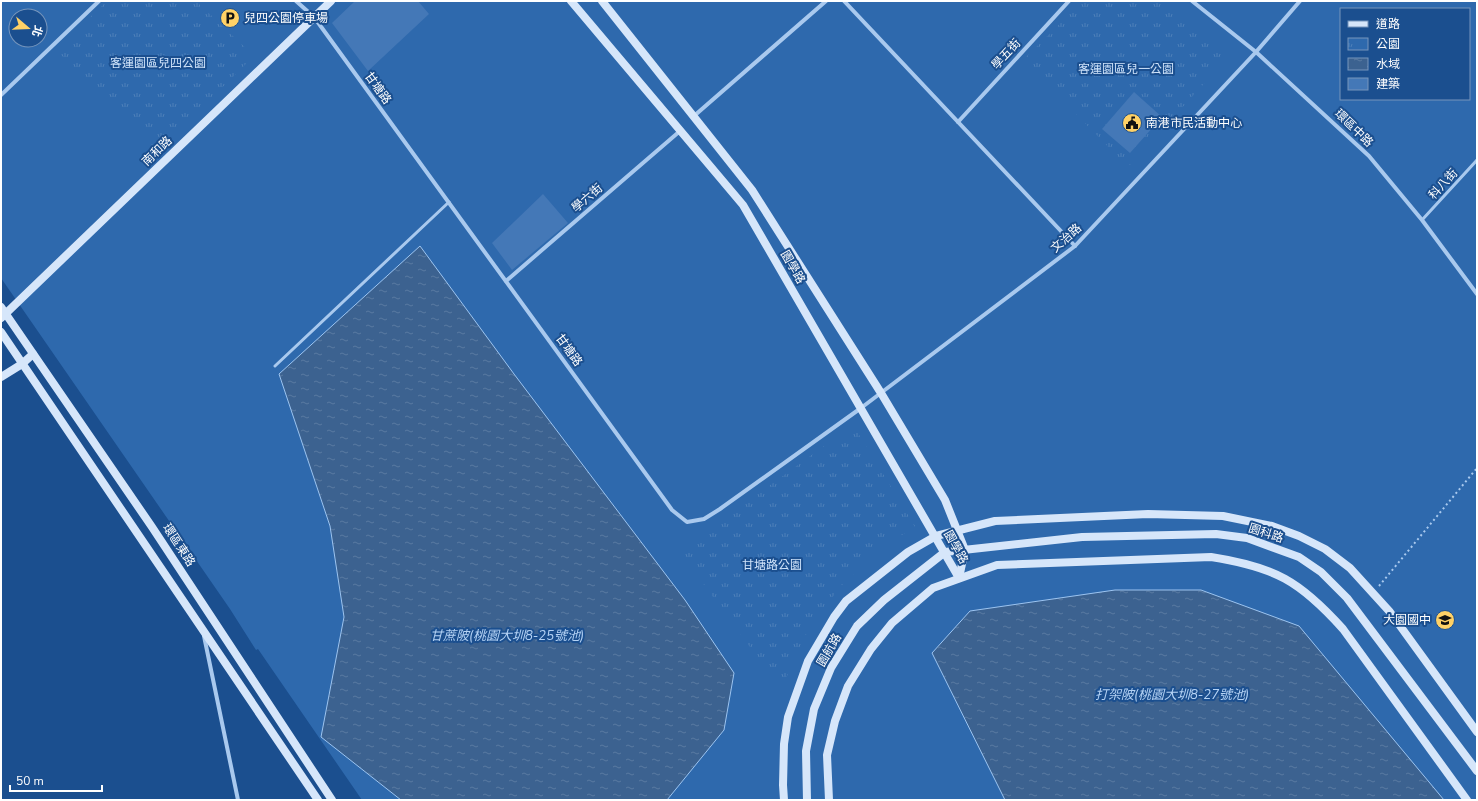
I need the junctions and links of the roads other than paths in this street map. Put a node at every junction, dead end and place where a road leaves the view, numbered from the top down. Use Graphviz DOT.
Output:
graph roads {
  1 [pos="99,1"];
  2 [pos="296,1"];
  3 [pos="331,1"];
  4 [pos="571,1"];
  5 [pos="602,1"];
  6 [pos="826,1"];
  7 [pos="844,1"];
  8 [pos="1069,1"];
  9 [pos="1192,1"];
  10 [pos="1300,1"];
  11 [pos="314,18"];
  12 [pos="1256,52"];
  13 [pos="1,95"];
  14 [pos="693,117"];
  15 [pos="958,122"];
  16 [pos="680,131"];
  17 [pos="1477,160"];
  18 [pos="449,202"];
  19 [pos="1422,220"];
  20 [pos="1075,246"];
  21 [pos="506,281"];
  22 [pos="1477,294"];
  23 [pos="2,313"];
  24 [pos="1,332"];
  25 [pos="33,354"];
  26 [pos="22,364"];
  27 [pos="275,366"];
  28 [pos="1,377"];
  29 [pos="881,393"];
  30 [pos="861,408"];
  31 [pos="957,530"];
  32 [pos="936,536"];
  33 [pos="965,550"];
  34 [pos="945,552"];
  35 [pos="959,578"];
  36 [pos="203,630"];
  37 [pos="1477,732"];
  38 [pos="1477,771"];
  39 [pos="238,800"];
  40 [pos="318,800"];
  41 [pos="332,800"];
  42 [pos="784,800"];
  43 [pos="807,800"];
  44 [pos="829,800"];
  45 [pos="1467,800"];
  1 -- 13 [label="street"];
  2 -- 11 [label="street, 甘塘路"];
  3 -- 11 [label="street, 南和路"];
  4 -- 16 [label="street, 園學路"];
  5 -- 14 [label="street, 園學路"];
  6 -- 14 [label="street"];
  7 -- 15 [label="street"];
  8 -- 15 [label="street, 學五街"];
  9 -- 12 [label="street, 環區中路"];
  10 -- 12 [label="street, 文治路"];
  11 -- 18 [label="street, 甘塘路"];
  11 -- 23 [label="street, 南和路"];
  12 -- 19 [label="street, 環區中路"];
  12 -- 20 [label="street, 文治路"];
  14 -- 29 [label="street, 園學路"];
  15 -- 20 [label="street"];
  16 -- 21 [label="street, 學六街"];
  16 -- 30 [label="street, 園學路"];
  17 -- 19 [label="lane, 科八街"];
  18 -- 21 [label="street, 甘塘路"];
  18 -- 27 [label="lane"];
  19 -- 22 [label="street, 環區中路"];
  20 -- 29 [label="street, 文治路"];
  21 -- 30 [label="street, 甘塘路"];
  23 -- 25 [label="street, 環區東路"];
  24 -- 26 [label="street"];
  25 -- 26 [label="street"];
  25 -- 41 [label="street, 環區東路"];
  26 -- 28 [label="street"];
  26 -- 36 [label="street"];
  29 -- 30 [label="street, 文治路"];
  29 -- 31 [label="street, 園學路"];
  30 -- 32 [label="street, 園學路"];
  31 -- 32 [label="street"];
  31 -- 33 [label="street, 園學路"];
  31 -- 37 [label="street"];
  32 -- 34 [label="street, 園學路"];
  32 -- 42 [label="street"];
  33 -- 34 [label="street, 園科路"];
  33 -- 35 [label="street, 園學路"];
  33 -- 38 [label="street, 園科路"];
  34 -- 35 [label="street, 園學路"];
  34 -- 43 [label="street, 園航路"];
  35 -- 44 [label="street"];
  35 -- 45 [label="street"];
  36 -- 39 [label="street"];
  36 -- 40 [label="street"];
}
